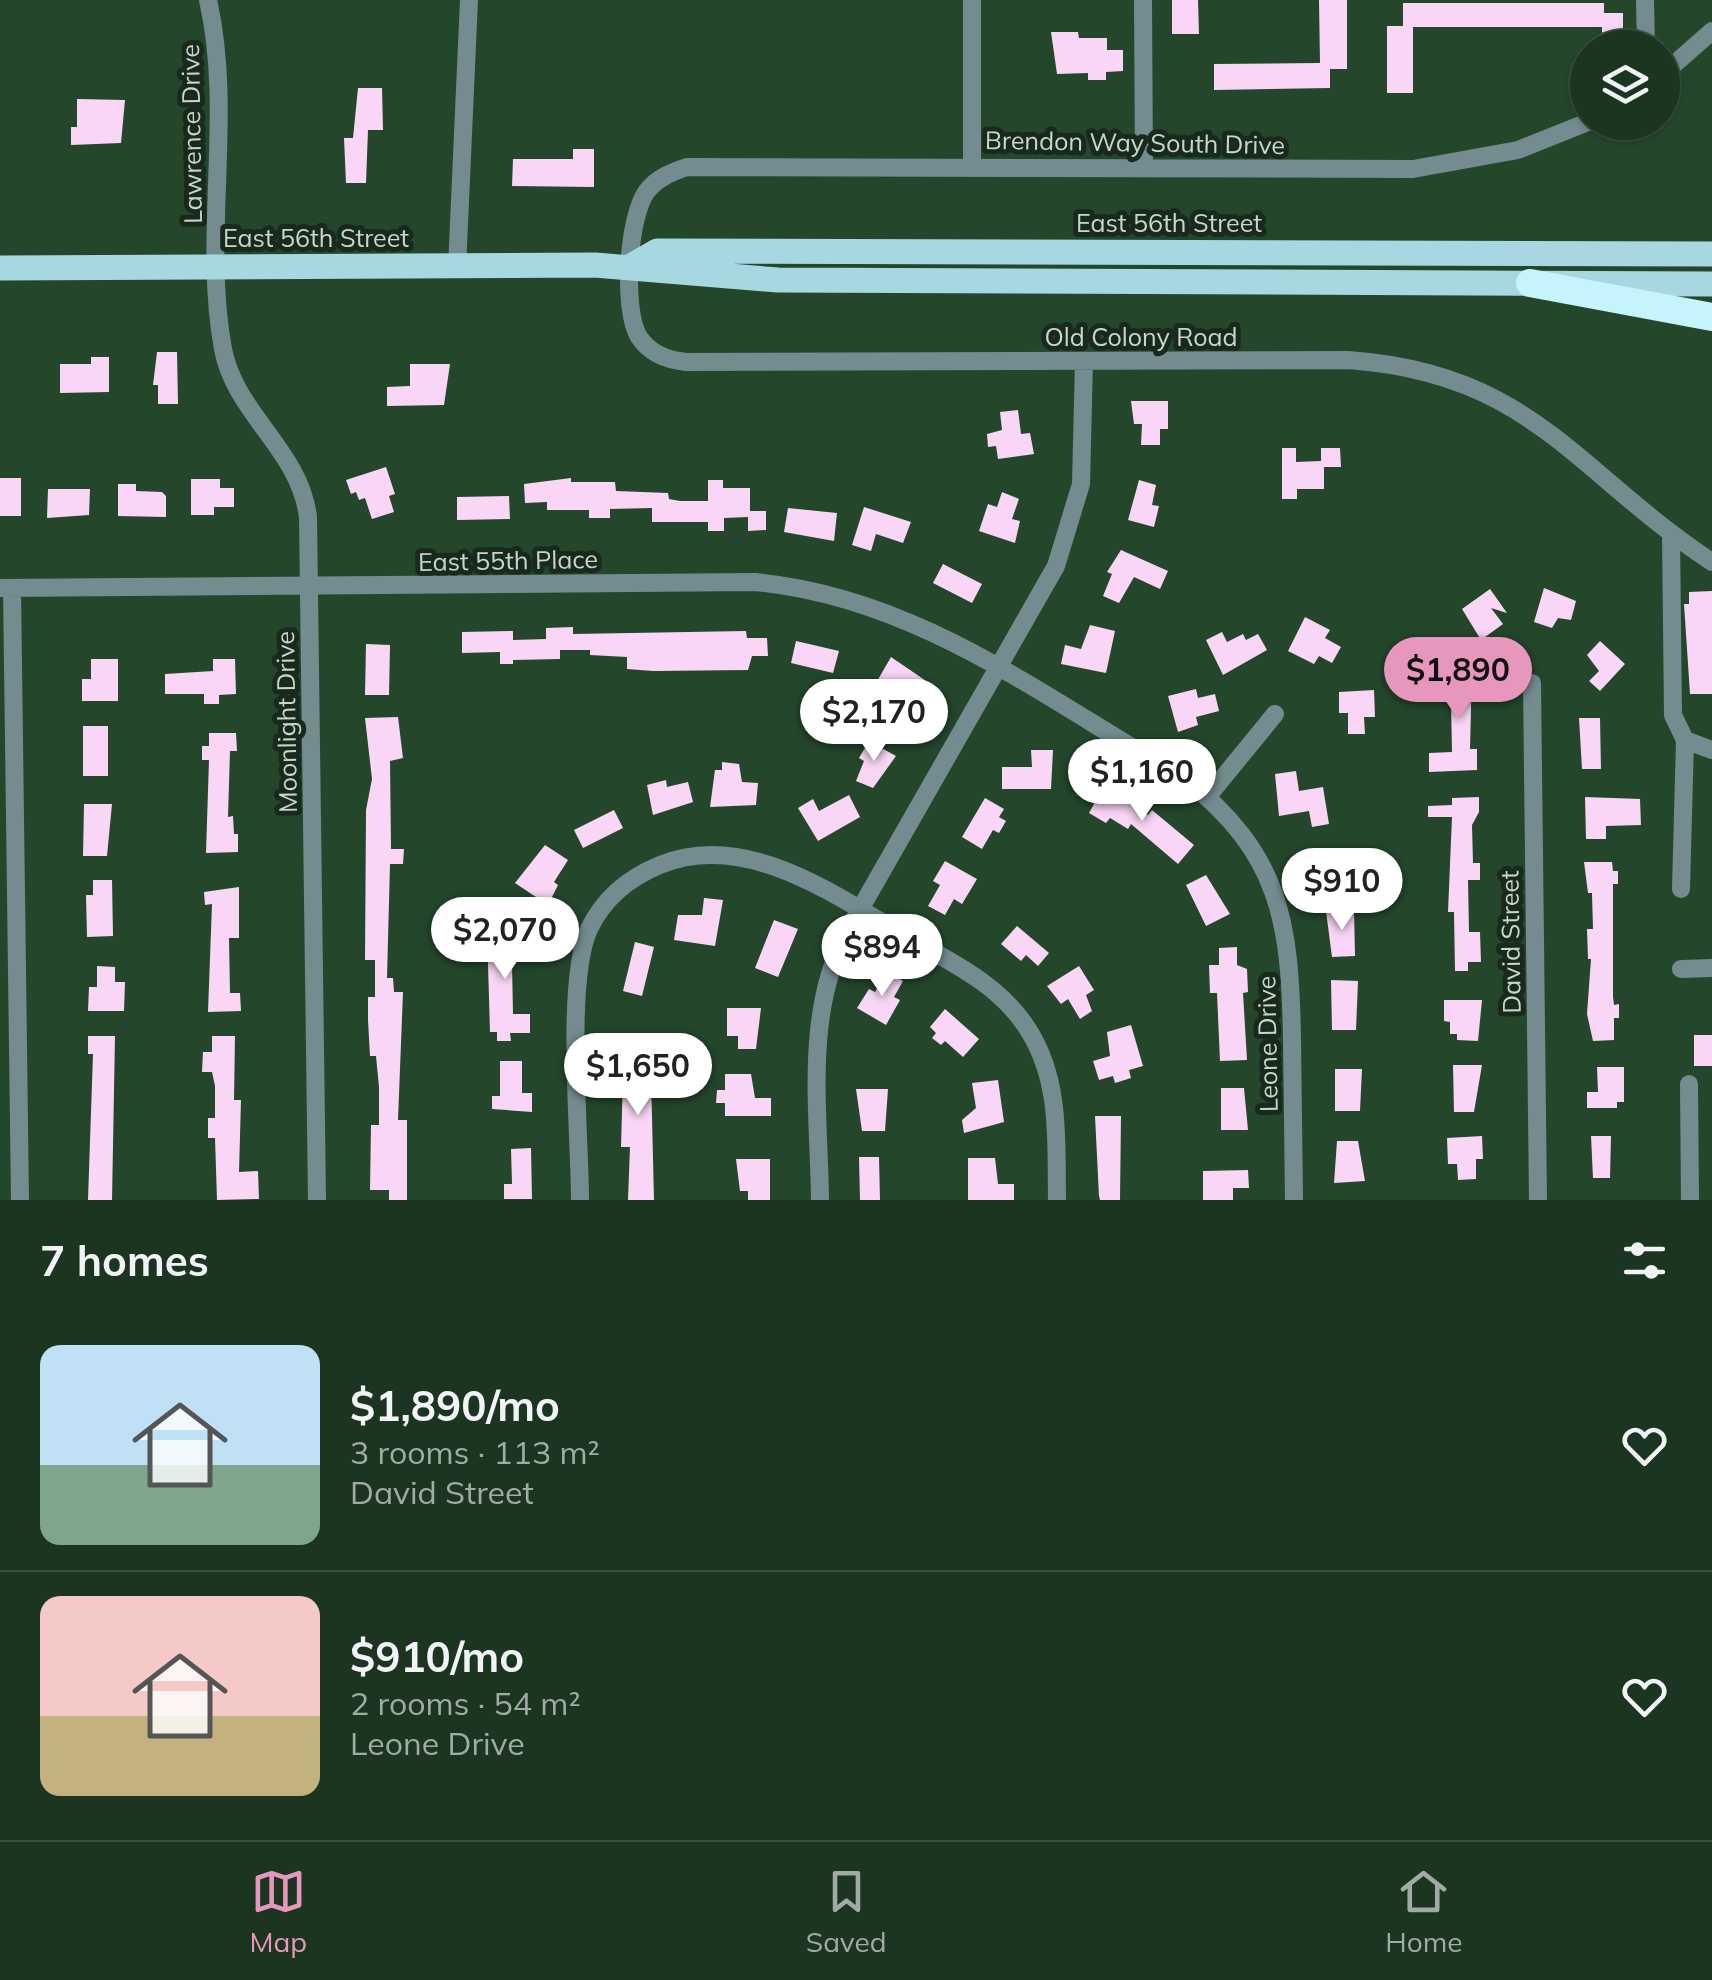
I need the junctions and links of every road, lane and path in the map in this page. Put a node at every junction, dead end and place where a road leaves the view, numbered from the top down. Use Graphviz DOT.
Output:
graph roads {
  1 [pos="208,0"];
  2 [pos="469,0"];
  3 [pos="972,0"];
  4 [pos="1143,0"];
  5 [pos="1645,0"];
  6 [pos="1646,30"];
  7 [pos="1712,31"];
  8 [pos="1680,60"];
  9 [pos="1570,129"];
  10 [pos="972,166"];
  11 [pos="1144,168"];
  12 [pos="675,172"];
  13 [pos="1712,254"];
  14 [pos="631,266"];
  15 [pos="218,267"];
  16 [pos="0,268"];
  17 [pos="457,268"];
  18 [pos="1530,283"];
  19 [pos="1712,284"];
  20 [pos="1712,317"];
  21 [pos="1084,361"];
  22 [pos="1670,535"];
  23 [pos="1712,562"];
  24 [pos="309,587"];
  25 [pos="6,588"];
  26 [pos="999,670"];
  27 [pos="1532,683"];
  28 [pos="1275,714"];
  29 [pos="1684,740"];
  30 [pos="1712,750"];
  31 [pos="1208,796"];
  32 [pos="1681,889"];
  33 [pos="860,909"];
  34 [pos="1712,968"];
  35 [pos="1681,969"];
  36 [pos="1689,1084"];
  37 [pos="20,1200"];
  38 [pos="317,1200"];
  39 [pos="580,1200"];
  40 [pos="820,1200"];
  41 [pos="1057,1200"];
  42 [pos="1294,1200"];
  43 [pos="1538,1200"];
  44 [pos="1690,1200"];
  1 -- 15 [label="street, Lawrence Drive"];
  2 -- 17 [label="street"];
  3 -- 10 [label="street"];
  4 -- 11 [label="street"];
  5 -- 6 [label="street"];
  7 -- 8 [label="street"];
  9 -- 11 [label="street, Brendon Way South Drive"];
  10 -- 11 [label="street, Brendon Way South Drive"];
  10 -- 12 [label="street, Brendon Way South Drive"];
  12 -- 14 [label="street, Old Colony Road"];
  13 -- 14 [label="main road, East 56th Street"];
  14 -- 17 [label="main road, East 56th Street"];
  14 -- 18 [label="main road, East 56th Street"];
  14 -- 21 [label="street, Old Colony Road"];
  15 -- 16 [label="main road, East 56th Street"];
  15 -- 17 [label="main road, East 56th Street"];
  15 -- 24 [label="street, Moonlight Drive"];
  18 -- 19 [label="main road, East 56th Street"];
  18 -- 20 [label="highway"];
  21 -- 22 [label="street, Old Colony Road"];
  21 -- 26 [label="street"];
  22 -- 23 [label="street, Old Colony Road"];
  22 -- 29 [label="street"];
  24 -- 25 [label="street, East 55th Place"];
  24 -- 26 [label="street, East 55th Place"];
  24 -- 38 [label="street, Moonlight Drive"];
  25 -- 37 [label="street"];
  26 -- 31 [label="street, Leone Drive"];
  26 -- 33 [label="street"];
  27 -- 43 [label="street, David Street"];
  28 -- 31 [label="street"];
  29 -- 30 [label="street"];
  29 -- 32 [label="street"];
  31 -- 42 [label="street, Leone Drive"];
  33 -- 39 [label="street"];
  33 -- 40 [label="street"];
  33 -- 41 [label="street"];
  34 -- 35 [label="street"];
  36 -- 44 [label="street"];
}
